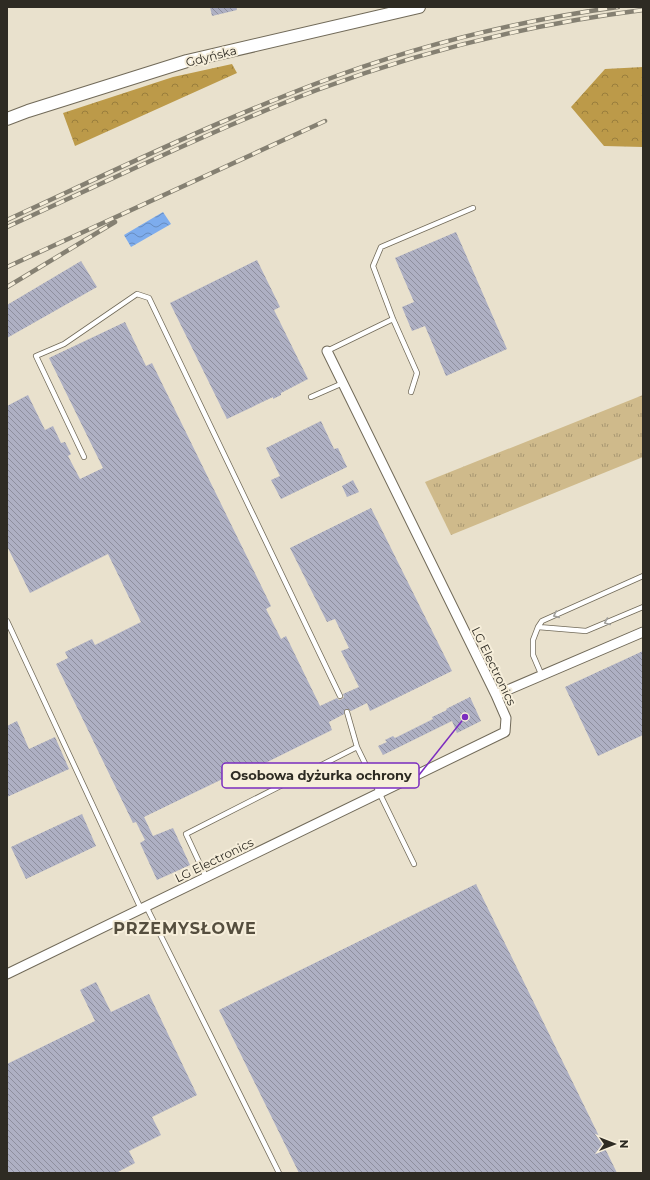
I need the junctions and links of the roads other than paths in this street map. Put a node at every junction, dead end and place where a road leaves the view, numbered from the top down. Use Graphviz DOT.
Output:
graph roads {
  1 [pos="419,7"];
  2 [pos="383,11"];
  3 [pos="7,120"];
  4 [pos="473,208"];
  5 [pos="393,319"];
  6 [pos="327,351"];
  7 [pos="342,383"];
  8 [pos="411,392"];
  9 [pos="311,397"];
  10 [pos="84,457"];
  11 [pos="643,576"];
  12 [pos="643,607"];
  13 [pos="7,621"];
  14 [pos="538,627"];
  15 [pos="643,632"];
  16 [pos="542,676"];
  17 [pos="496,695"];
  18 [pos="340,696"];
  19 [pos="347,712"];
  20 [pos="357,747"];
  21 [pos="378,793"];
  22 [pos="414,864"];
  23 [pos="206,877"];
  24 [pos="144,908"];
  25 [pos="7,974"];
  26 [pos="279,1173"];
  1 -- 2 [label="main road, Gdyńska"];
  2 -- 3 [label="main road, Gdyńska"];
  4 -- 5 [label="lane"];
  5 -- 6 [label="lane"];
  5 -- 8 [label="lane"];
  6 -- 7 [label="street, LG Electronics"];
  7 -- 9 [label="lane"];
  7 -- 17 [label="street, LG Electronics"];
  10 -- 18 [label="lane"];
  11 -- 14 [label="lane, one-way"];
  12 -- 14 [label="lane, one-way"];
  13 -- 24 [label="lane"];
  14 -- 16 [label="lane"];
  15 -- 16 [label="street"];
  16 -- 17 [label="street"];
  17 -- 21 [label="street, LG Electronics"];
  19 -- 20 [label="lane"];
  20 -- 21 [label="lane"];
  20 -- 23 [label="lane"];
  21 -- 22 [label="lane"];
  21 -- 23 [label="street, LG Electronics"];
  23 -- 24 [label="street, LG Electronics"];
  24 -- 25 [label="street, LG Electronics"];
  24 -- 26 [label="lane"];
}
